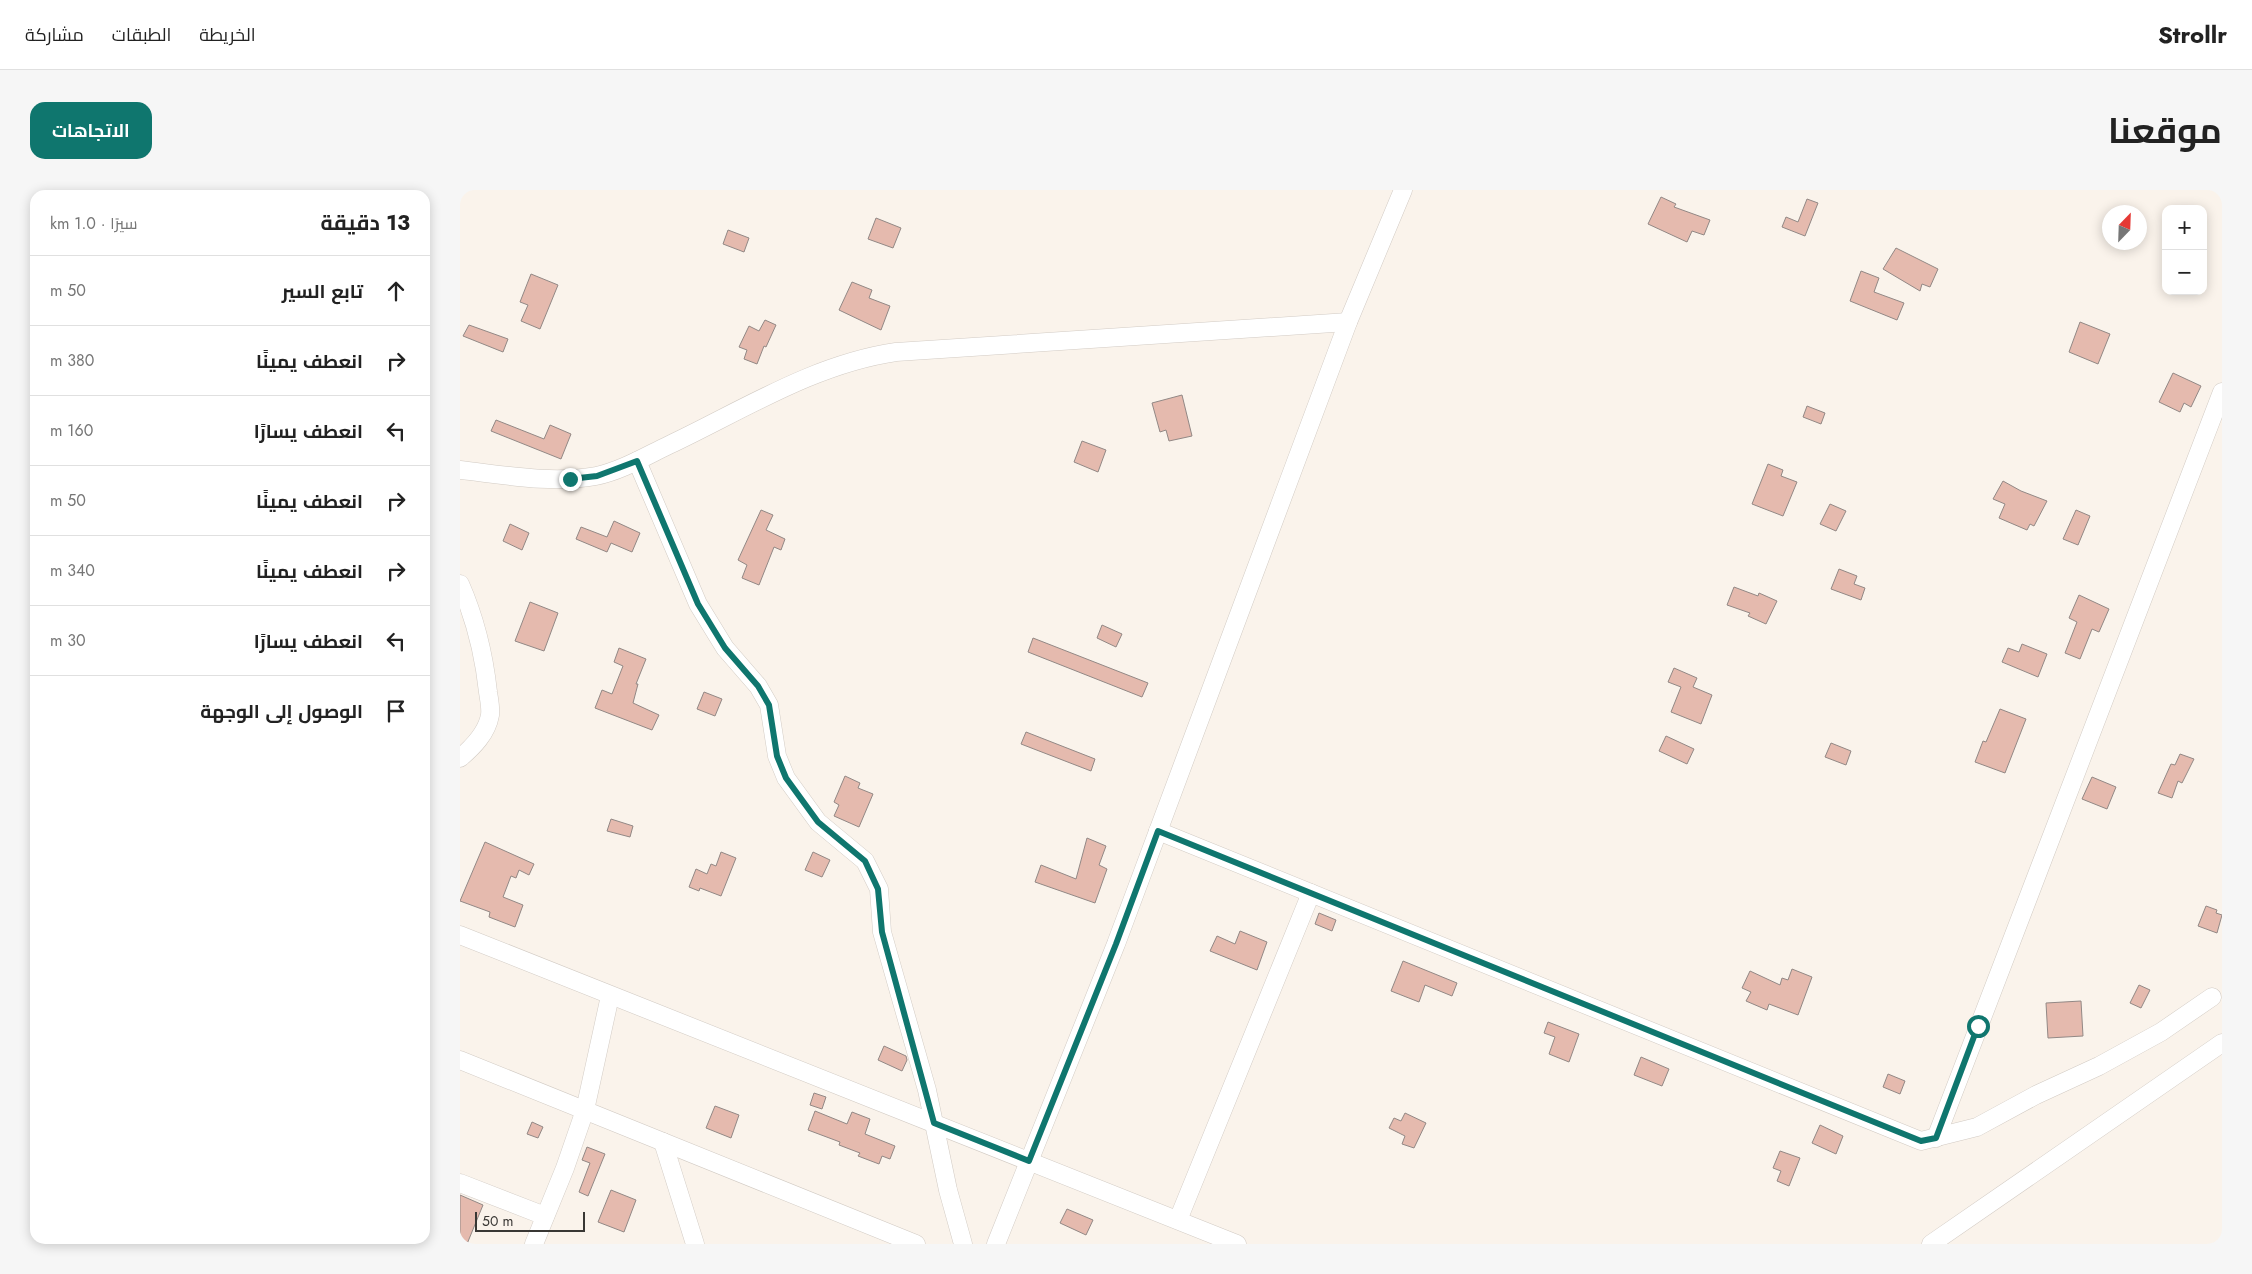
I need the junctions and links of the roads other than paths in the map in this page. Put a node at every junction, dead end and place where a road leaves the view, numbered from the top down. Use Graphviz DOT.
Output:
graph roads {
  1 [pos="1403,190"];
  2 [pos="1348,322"];
  3 [pos="2222,392"];
  4 [pos="637,461"];
  5 [pos="460,470"];
  6 [pos="460,584"];
  7 [pos="460,758"];
  8 [pos="1158,831"];
  9 [pos="1311,893"];
  10 [pos="460,935"];
  11 [pos="610,996"];
  12 [pos="2212,997"];
  13 [pos="2222,1043"];
  14 [pos="460,1060"];
  15 [pos="584,1110"];
  16 [pos="934,1123"];
  17 [pos="1936,1138"];
  18 [pos="663,1142"];
  19 [pos="1029,1161"];
  20 [pos="460,1183"];
  21 [pos="545,1216"];
  22 [pos="1178,1220"];
  23 [pos="534,1244"];
  24 [pos="695,1244"];
  25 [pos="916,1244"];
  26 [pos="963,1244"];
  27 [pos="996,1244"];
  28 [pos="1237,1244"];
  29 [pos="1931,1244"];
  1 -- 2 [label="street"];
  2 -- 4 [label="street"];
  2 -- 8 [label="street"];
  3 -- 17 [label="street"];
  4 -- 5 [label="street"];
  4 -- 16 [label="street"];
  6 -- 7 [label="street"];
  8 -- 9 [label="street"];
  8 -- 19 [label="street"];
  9 -- 17 [label="street"];
  9 -- 22 [label="street"];
  10 -- 11 [label="street"];
  11 -- 15 [label="street"];
  11 -- 16 [label="street"];
  12 -- 17 [label="street"];
  13 -- 29 [label="street"];
  14 -- 15 [label="street"];
  15 -- 18 [label="street"];
  15 -- 21 [label="street"];
  16 -- 19 [label="street"];
  16 -- 26 [label="street"];
  18 -- 24 [label="street"];
  18 -- 25 [label="street"];
  19 -- 22 [label="street"];
  19 -- 27 [label="street"];
  20 -- 21 [label="street"];
  21 -- 23 [label="street"];
  22 -- 28 [label="street"];
}
